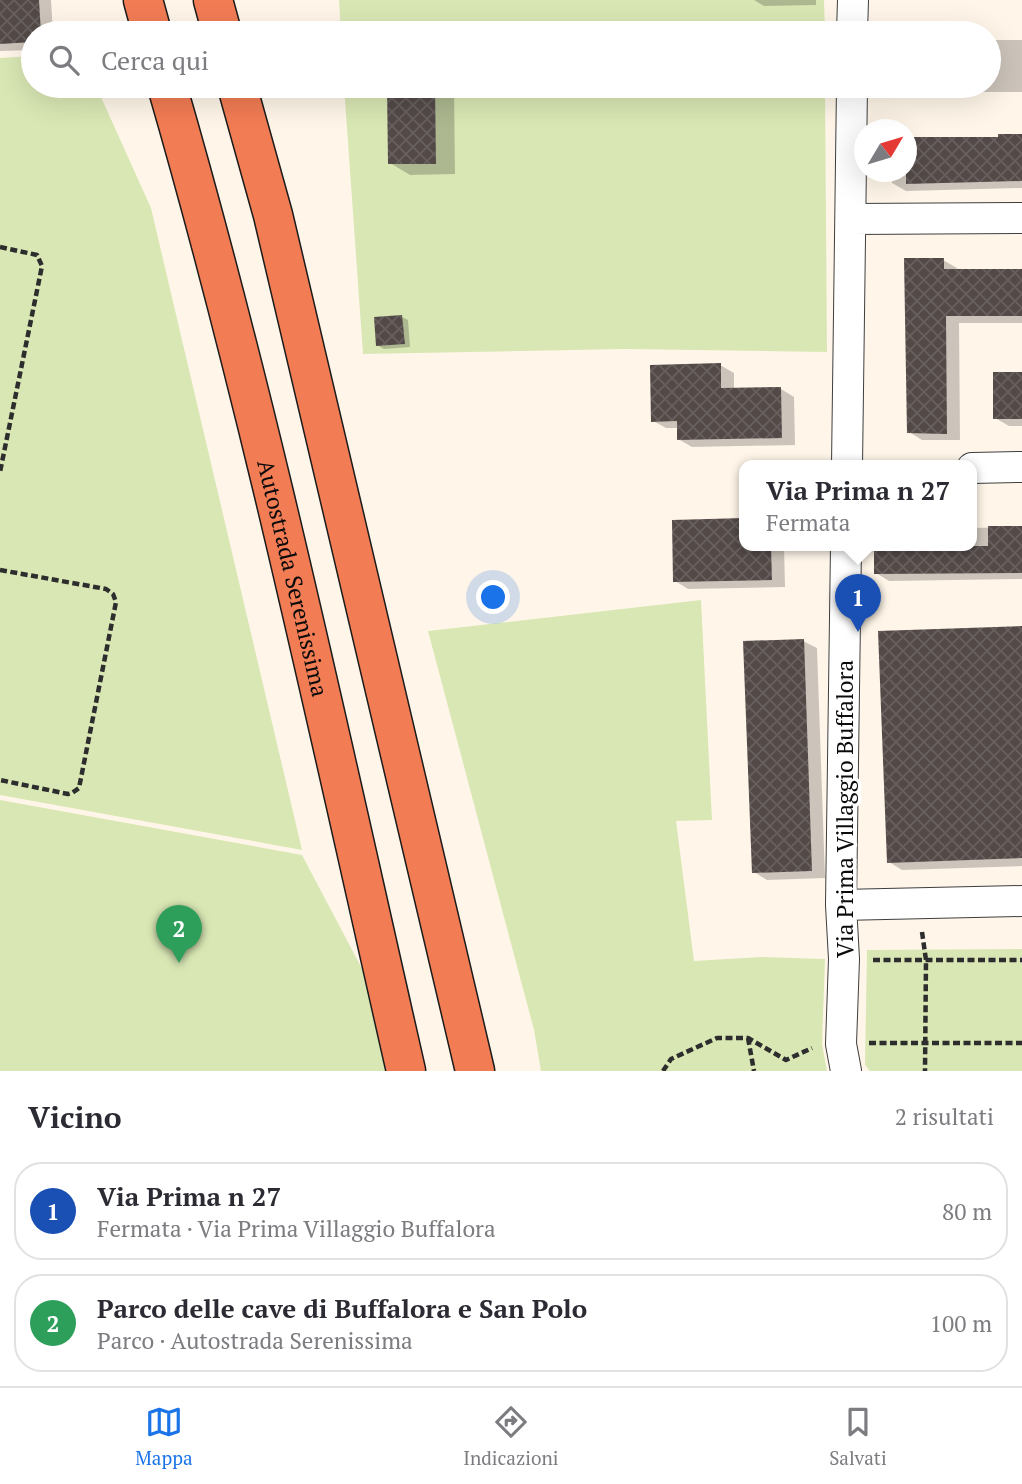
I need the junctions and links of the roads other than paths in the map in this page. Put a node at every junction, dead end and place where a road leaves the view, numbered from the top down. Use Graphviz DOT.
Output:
graph roads {
  1 [pos="143,0"];
  2 [pos="213,0"];
  3 [pos="853,0"];
  4 [pos="149,21"];
  5 [pos="219,21"];
  6 [pos="852,21"];
  7 [pos="170,98"];
  8 [pos="239,98"];
  9 [pos="852,98"];
  10 [pos="1022,218"];
  11 [pos="851,219"];
  12 [pos="847,460"];
  13 [pos="1022,467"];
  14 [pos="977,468"];
  15 [pos="846,551"];
  16 [pos="1022,901"];
  17 [pos="841,905"];
  18 [pos="844,1058"];
  19 [pos="406,1071"];
  20 [pos="475,1071"];
  1 -- 4 [label="highway"];
  2 -- 5 [label="highway"];
  3 -- 6 [label="street"];
  7 -- 19 [label="highway, Autostrada Serenissima"];
  8 -- 20 [label="highway"];
  9 -- 11 [label="street"];
  10 -- 11 [label="street"];
  11 -- 12 [label="street"];
  13 -- 14 [label="street"];
  15 -- 17 [label="street, Via Prima Villaggio Buffalora"];
  16 -- 17 [label="street"];
  17 -- 18 [label="street, Via Prima Villaggio Buffalora"];
}
